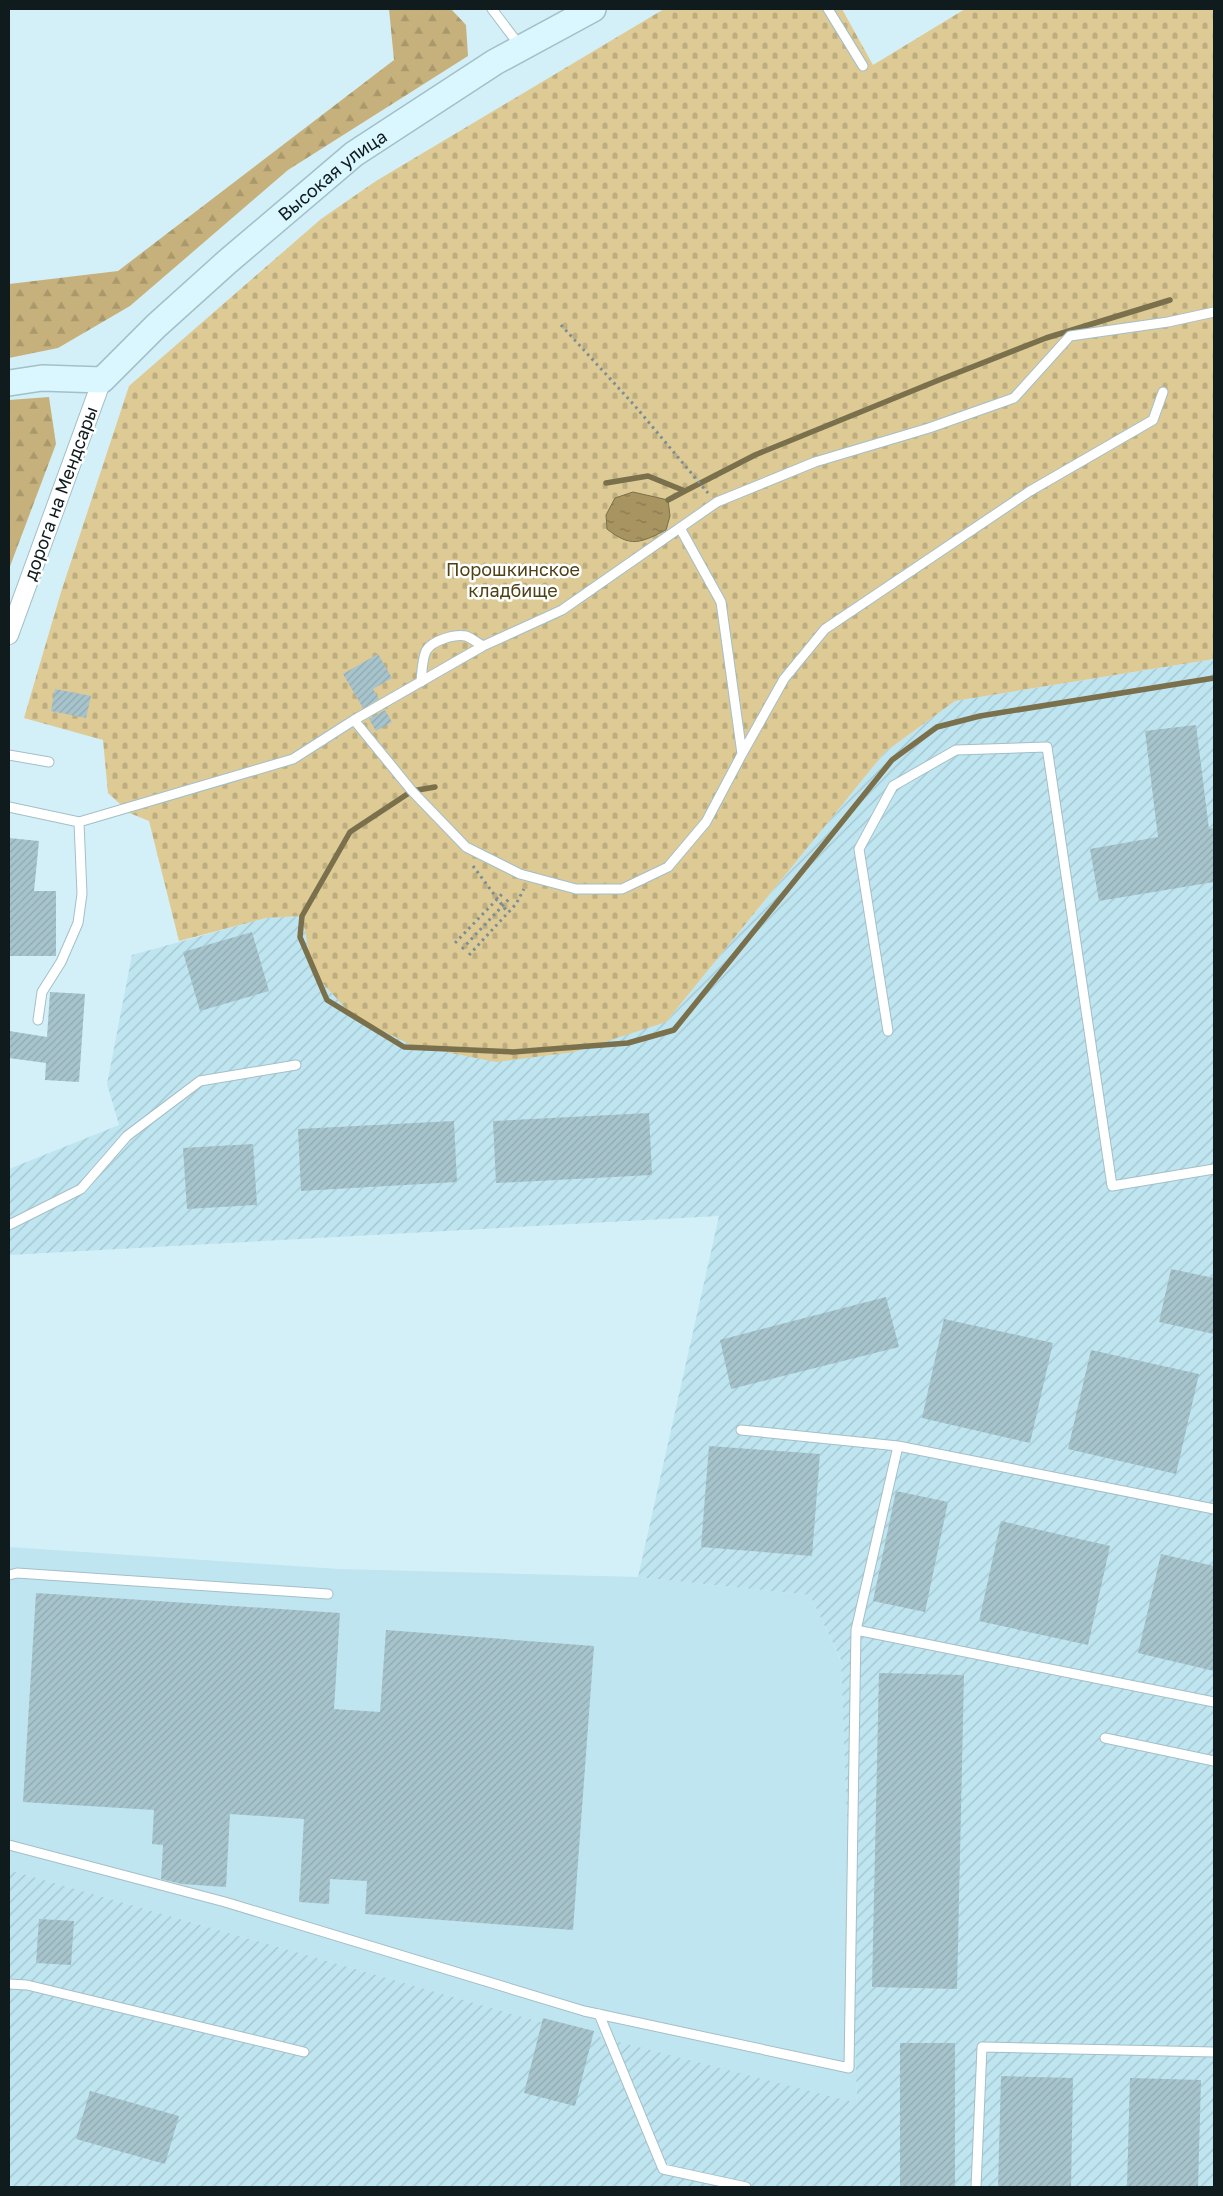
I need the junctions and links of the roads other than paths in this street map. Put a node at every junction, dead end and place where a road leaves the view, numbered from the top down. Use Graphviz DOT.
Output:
graph roads {
  1 [pos="492,9"];
  2 [pos="593,9"];
  3 [pos="828,9"];
  4 [pos="521,47"];
  5 [pos="863,66"];
  6 [pos="1214,312"];
  7 [pos="102,380"];
  8 [pos="9,383"];
  9 [pos="1163,392"];
  10 [pos="680,528"];
  11 [pos="9,635"];
  12 [pos="483,646"];
  13 [pos="421,682"];
  14 [pos="354,720"];
  15 [pos="742,754"];
  16 [pos="9,755"];
  17 [pos="49,762"];
  18 [pos="9,807"];
  19 [pos="79,822"];
  20 [pos="38,1020"];
  21 [pos="888,1031"];
  22 [pos="296,1065"];
  23 [pos="1214,1169"];
  24 [pos="9,1225"];
  25 [pos="741,1430"];
  26 [pos="898,1446"];
  27 [pos="1214,1509"];
  28 [pos="9,1575"];
  29 [pos="328,1594"];
  30 [pos="856,1630"];
  31 [pos="1214,1702"];
  32 [pos="1105,1738"];
  33 [pos="1214,1761"];
  34 [pos="9,1845"];
  35 [pos="9,1984"];
  36 [pos="599,2014"];
  37 [pos="304,2052"];
  38 [pos="1214,2052"];
  39 [pos="746,2187"];
  40 [pos="976,2187"];
  1 -- 4 [label="lane"];
  2 -- 4 [label="street, Высокая улица"];
  3 -- 5 [label="lane"];
  4 -- 7 [label="street, Высокая улица"];
  6 -- 10 [label="lane"];
  7 -- 8 [label="street"];
  7 -- 11 [label="street, дорога на Мендсары"];
  9 -- 15 [label="lane"];
  10 -- 12 [label="lane"];
  10 -- 15 [label="lane"];
  12 -- 13 [label="lane"];
  12 -- 13 [label="lane"];
  13 -- 14 [label="lane"];
  14 -- 15 [label="lane"];
  14 -- 19 [label="lane"];
  16 -- 17 [label="lane"];
  18 -- 19 [label="lane"];
  19 -- 20 [label="lane"];
  21 -- 23 [label="lane"];
  22 -- 24 [label="lane"];
  25 -- 26 [label="lane"];
  26 -- 27 [label="lane"];
  26 -- 30 [label="lane"];
  28 -- 29 [label="lane"];
  30 -- 31 [label="lane"];
  30 -- 36 [label="lane"];
  32 -- 33 [label="lane"];
  34 -- 36 [label="lane"];
  35 -- 37 [label="lane"];
  36 -- 39 [label="lane"];
  38 -- 40 [label="lane"];
}
